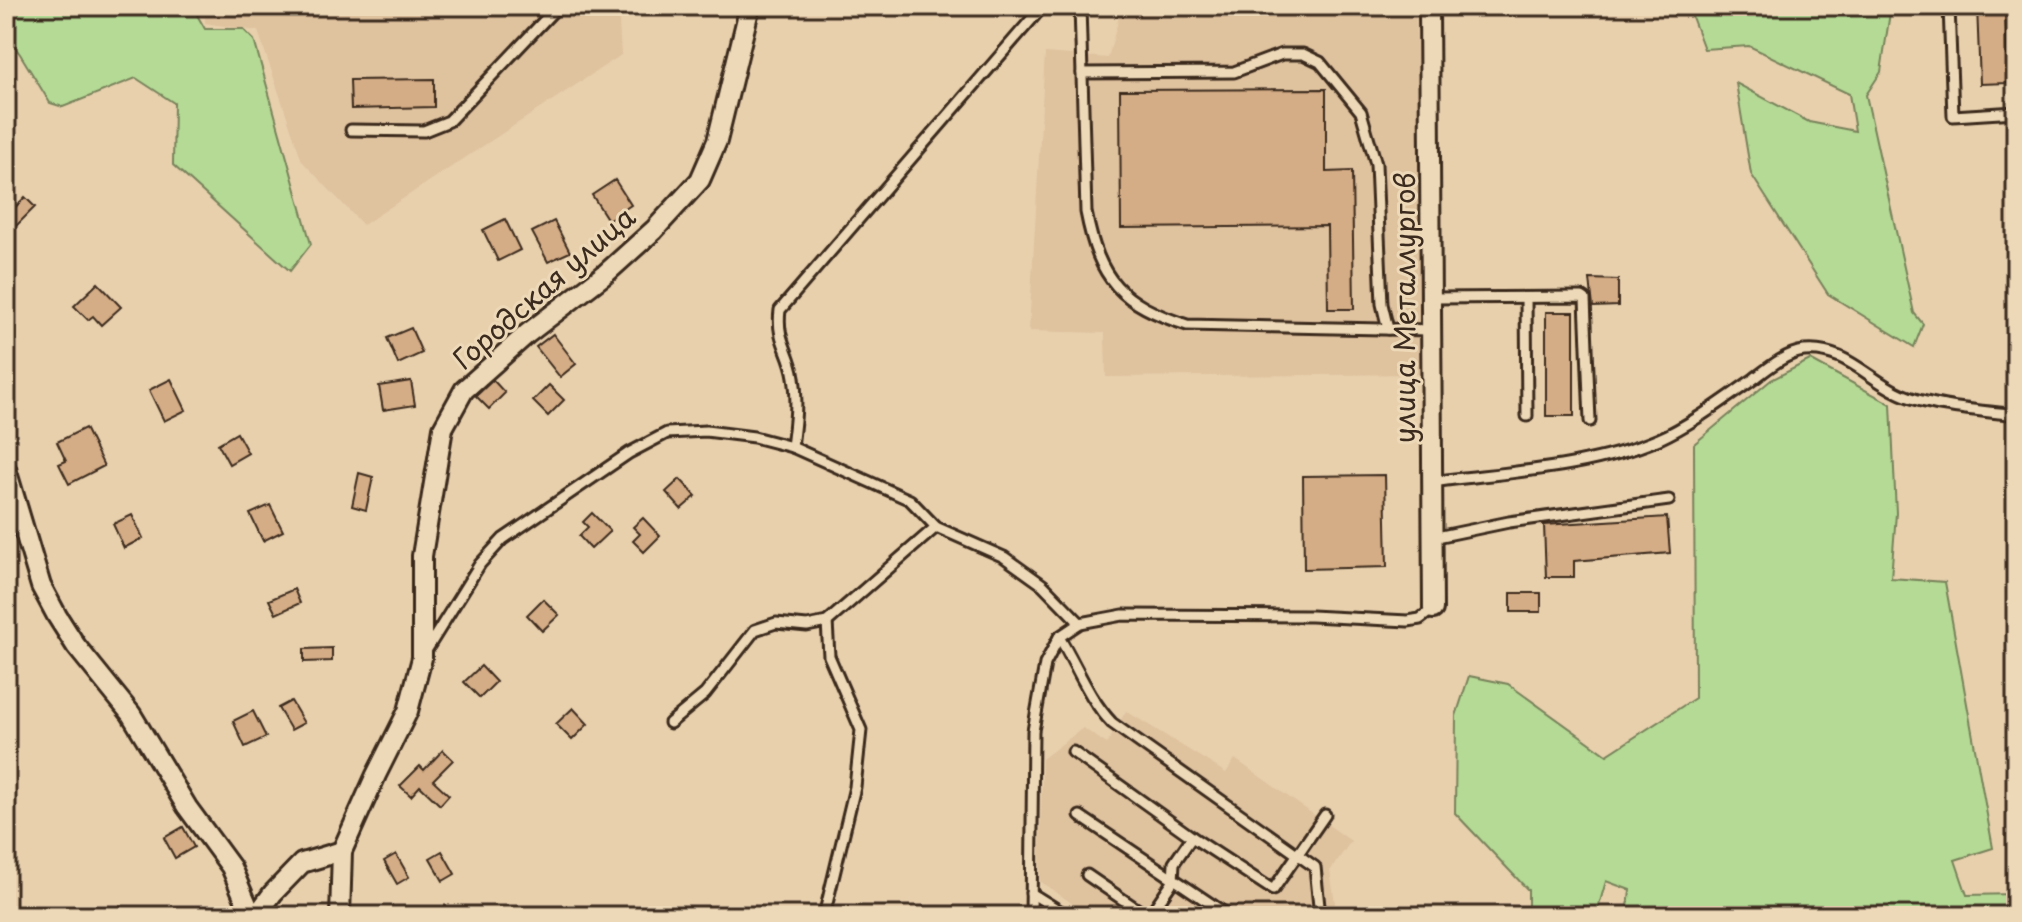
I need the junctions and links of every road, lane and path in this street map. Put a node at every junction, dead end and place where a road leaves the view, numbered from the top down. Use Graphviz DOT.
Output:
graph roads {
  1 [pos="558,6"];
  2 [pos="750,6"];
  3 [pos="1043,6"];
  4 [pos="1080,6"];
  5 [pos="1429,6"];
  6 [pos="1949,6"];
  7 [pos="1082,73"];
  8 [pos="2016,112"];
  9 [pos="351,130"];
  10 [pos="1431,298"];
  11 [pos="1526,298"];
  12 [pos="1388,329"];
  13 [pos="1431,330"];
  14 [pos="2016,415"];
  15 [pos="1527,416"];
  16 [pos="1590,421"];
  17 [pos="792,447"];
  18 [pos="6,469"];
  19 [pos="1432,482"];
  20 [pos="1669,500"];
  21 [pos="936,527"];
  22 [pos="1432,538"];
  23 [pos="1433,609"];
  24 [pos="827,622"];
  25 [pos="1080,623"];
  26 [pos="1059,637"];
  27 [pos="422,658"];
  28 [pos="670,723"];
  29 [pos="1073,752"];
  30 [pos="1325,815"];
  31 [pos="1080,816"];
  32 [pos="1192,837"];
  33 [pos="342,851"];
  34 [pos="1298,855"];
  35 [pos="1087,875"];
  36 [pos="1173,881"];
  37 [pos="1031,893"];
  38 [pos="254,916"];
  39 [pos="340,916"];
  40 [pos="824,916"];
  41 [pos="1031,916"];
  42 [pos="1068,916"];
  43 [pos="1148,916"];
  44 [pos="1229,916"];
  45 [pos="1320,916"];
  1 -- 9 [label="lane"];
  2 -- 27 [label="street, Городская улица"];
  3 -- 17 [label="lane"];
  4 -- 7 [label="lane"];
  5 -- 10 [label="street, улица Металлургов"];
  6 -- 8 [label="lane"];
  7 -- 12 [label="lane"];
  7 -- 12 [label="lane"];
  10 -- 11 [label="lane"];
  10 -- 13 [label="street, улица Металлургов"];
  11 -- 15 [label="lane"];
  11 -- 16 [label="lane"];
  12 -- 13 [label="lane"];
  13 -- 19 [label="street, улица Металлургов"];
  14 -- 19 [label="lane"];
  17 -- 21 [label="lane"];
  17 -- 27 [label="lane"];
  18 -- 38 [label="street"];
  19 -- 22 [label="street, улица Металлургов"];
  20 -- 22 [label="lane"];
  21 -- 24 [label="lane"];
  21 -- 25 [label="lane"];
  22 -- 23 [label="street, улица Металлургов"];
  23 -- 25 [label="lane"];
  24 -- 28 [label="lane"];
  24 -- 40 [label="lane"];
  25 -- 26 [label="lane"];
  26 -- 34 [label="lane"];
  26 -- 37 [label="lane"];
  27 -- 33 [label="street, Городская улица"];
  29 -- 32 [label="lane"];
  30 -- 34 [label="lane"];
  31 -- 36 [label="lane"];
  32 -- 34 [label="lane"];
  32 -- 36 [label="lane"];
  33 -- 38 [label="street"];
  33 -- 39 [label="street"];
  34 -- 45 [label="lane"];
  35 -- 43 [label="lane"];
  36 -- 43 [label="lane"];
  36 -- 44 [label="lane"];
  37 -- 41 [label="lane"];
  37 -- 42 [label="lane"];
}
